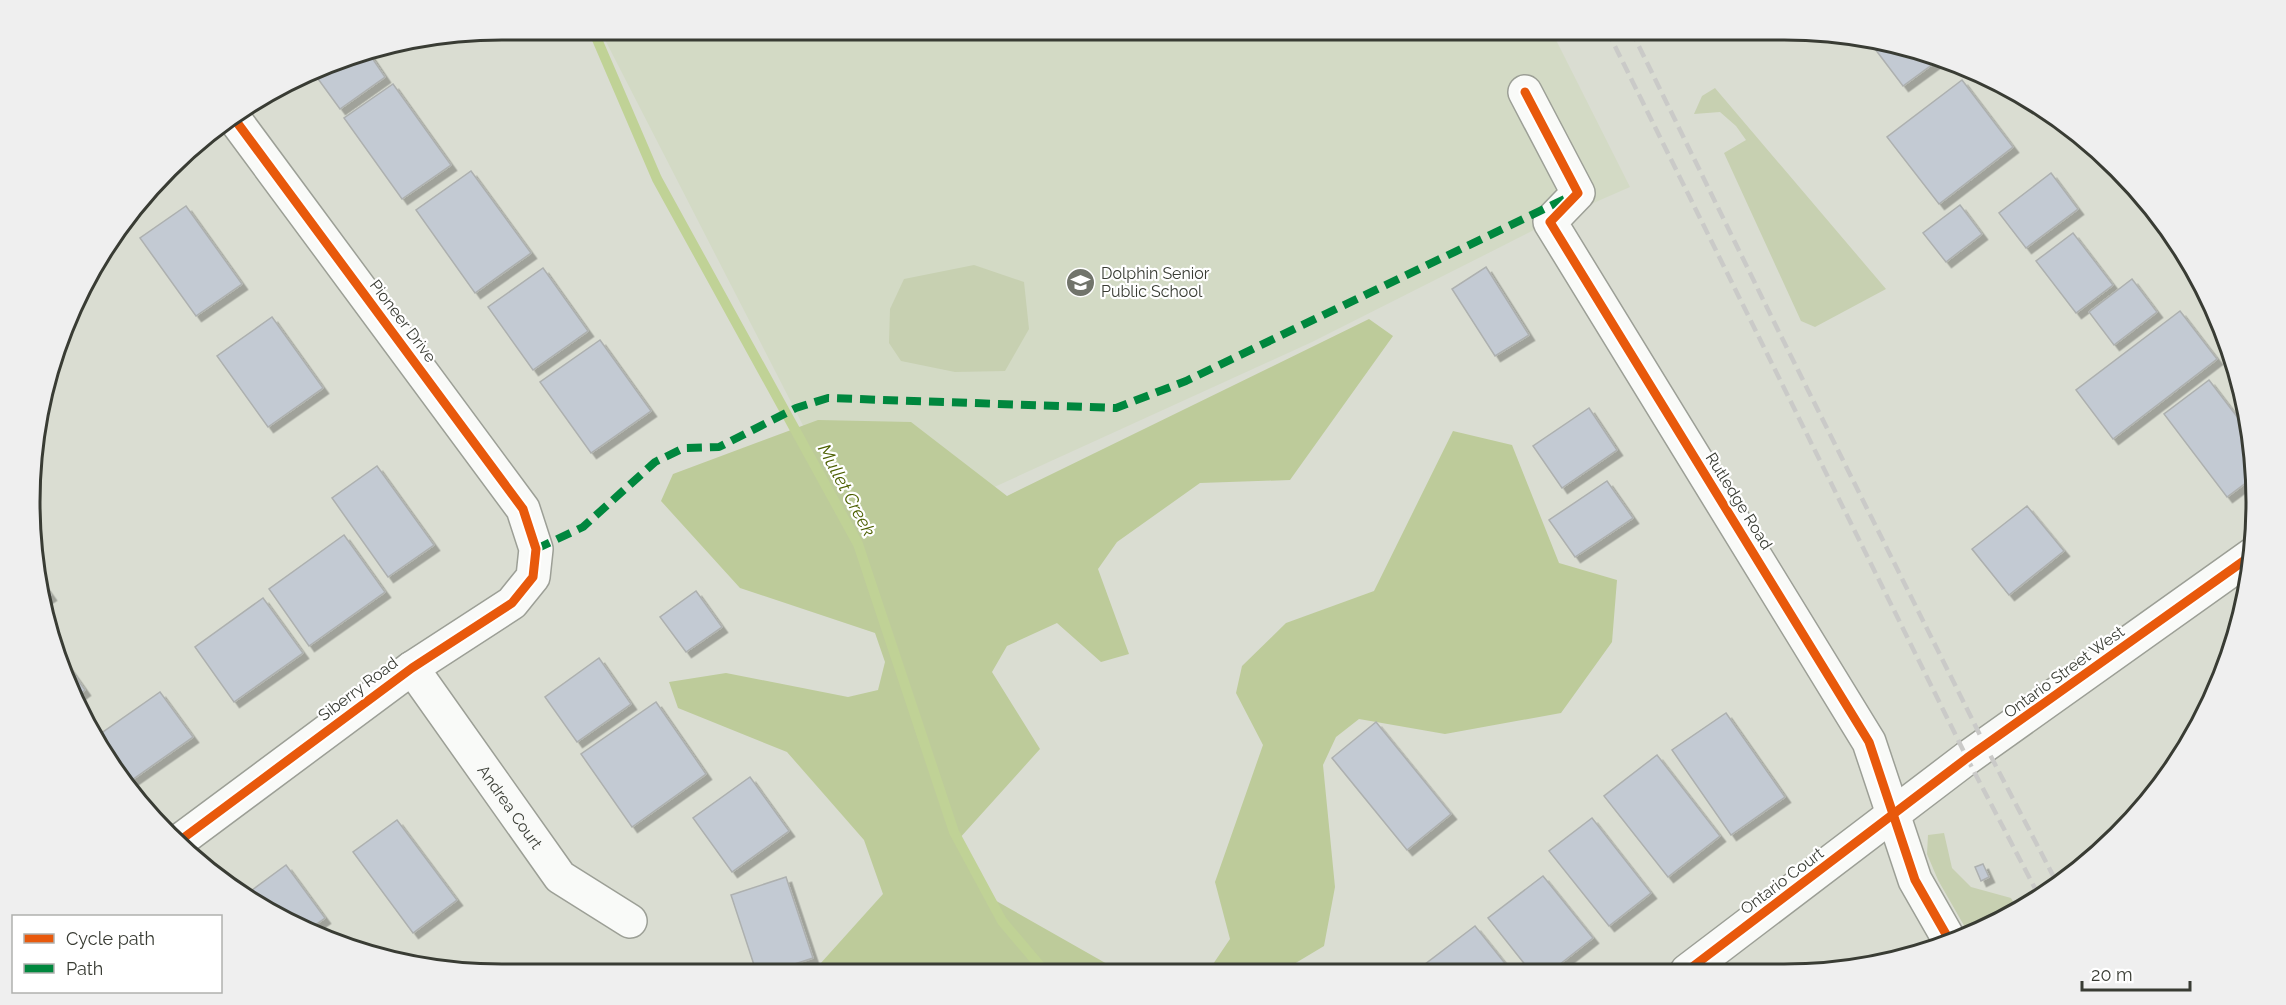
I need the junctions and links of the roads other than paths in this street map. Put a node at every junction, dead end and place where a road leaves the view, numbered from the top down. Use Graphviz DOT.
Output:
graph roads {
  1 [pos="1525,92"];
  2 [pos="238,124"];
  3 [pos="536,549"];
  4 [pos="2242,562"];
  5 [pos="412,668"];
  6 [pos="1895,815"];
  7 [pos="185,837"];
  8 [pos="630,921"];
  9 [pos="1946,934"];
  10 [pos="1696,964"];
  1 -- 6 [label="street, Rutledge Road"];
  2 -- 3 [label="street, Pioneer Drive"];
  3 -- 5 [label="street, Siberry Road"];
  4 -- 6 [label="street, Ontario Street West"];
  5 -- 7 [label="street, Siberry Road"];
  5 -- 8 [label="street, Andrea Court"];
  6 -- 9 [label="street, Rutledge Road"];
  6 -- 10 [label="street, Ontario Court"];
}
